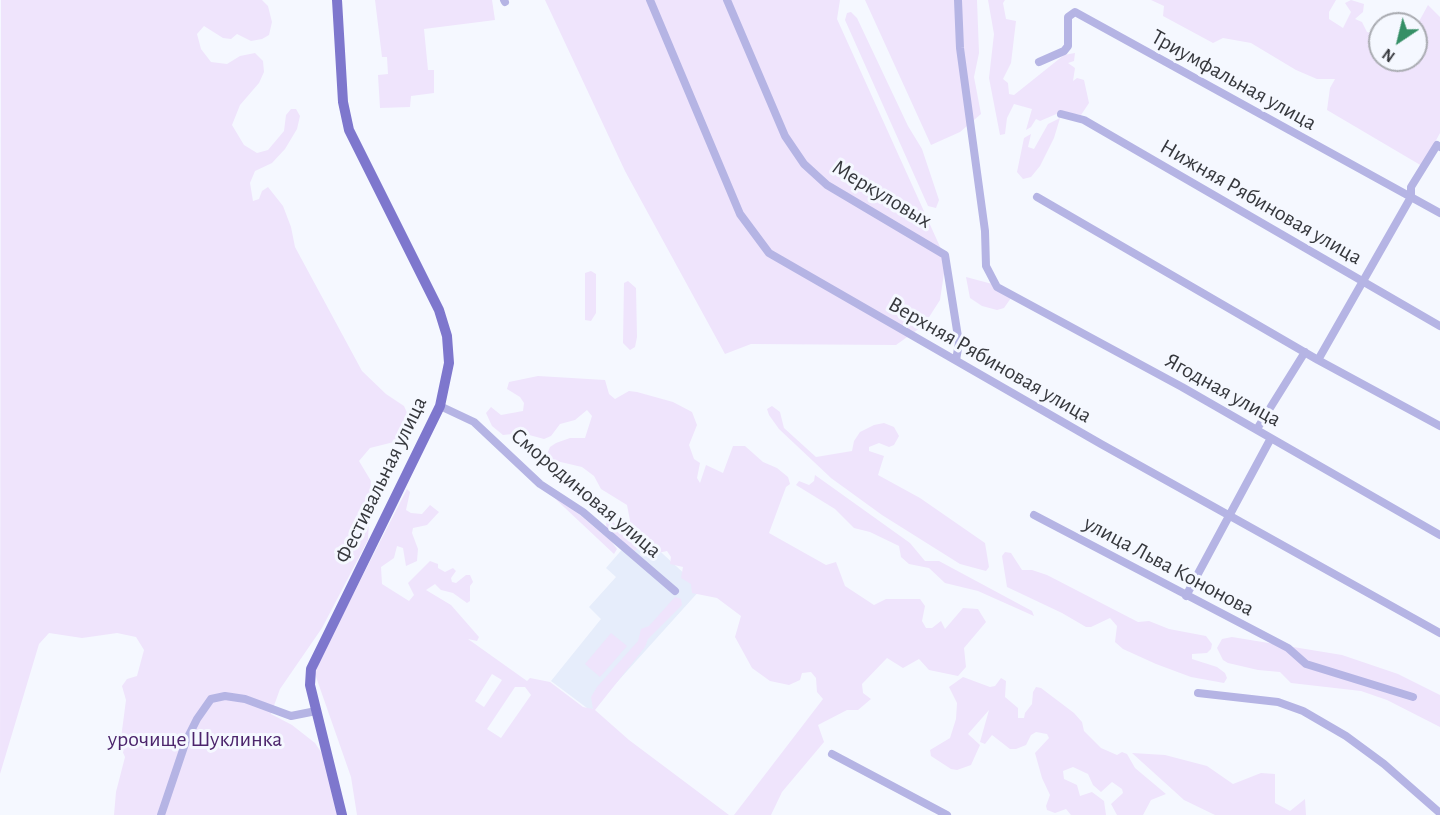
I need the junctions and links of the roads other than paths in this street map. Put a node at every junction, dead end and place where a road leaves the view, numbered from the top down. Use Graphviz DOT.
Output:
graph roads {
  1 [pos="337,0"];
  2 [pos="650,0"];
  3 [pos="727,0"];
  4 [pos="958,0"];
  5 [pos="1039,62"];
  6 [pos="1061,114"];
  7 [pos="1440,147"];
  8 [pos="1037,197"];
  9 [pos="1411,197"];
  10 [pos="1440,213"];
  11 [pos="1362,281"];
  12 [pos="1440,326"];
  13 [pos="1305,352"];
  14 [pos="956,360"];
  15 [pos="1318,360"];
  16 [pos="440,406"];
  17 [pos="1440,426"];
  18 [pos="1257,429"];
  19 [pos="1272,438"];
  20 [pos="1229,514"];
  21 [pos="1034,515"];
  22 [pos="1440,535"];
  23 [pos="675,591"];
  24 [pos="1186,596"];
  25 [pos="1440,633"];
  26 [pos="1198,693"];
  27 [pos="1413,697"];
  28 [pos="316,711"];
  29 [pos="832,754"];
  30 [pos="1440,813"];
  31 [pos="161,815"];
  32 [pos="342,815"];
  33 [pos="947,815"];
  1 -- 16 [label="main road, Фестивальная улица"];
  2 -- 14 [label="street, Верхняя Рябиновая улица"];
  3 -- 14 [label="street, Меркуловых"];
  4 -- 18 [label="street, Ягодная улица"];
  5 -- 9 [label="street, Триумфальная улица"];
  6 -- 11 [label="street, Нижняя Рябиновая улица"];
  7 -- 9 [label="street"];
  8 -- 13 [label="street"];
  9 -- 10 [label="street, Триумфальная улица"];
  9 -- 11 [label="street"];
  11 -- 12 [label="street, Нижняя Рябиновая улица"];
  11 -- 15 [label="street"];
  13 -- 15 [label="street"];
  13 -- 18 [label="street"];
  14 -- 20 [label="street, Верхняя Рябиновая улица"];
  15 -- 17 [label="street"];
  16 -- 23 [label="street, Смородиновая улица"];
  16 -- 28 [label="main road, Фестивальная улица"];
  18 -- 19 [label="street, Ягодная улица"];
  19 -- 20 [label="street"];
  19 -- 22 [label="street, Ягодная улица"];
  20 -- 24 [label="street"];
  20 -- 25 [label="street, Верхняя Рябиновая улица"];
  21 -- 24 [label="street, улица Льва Кононова"];
  24 -- 27 [label="street, улица Льва Кононова"];
  26 -- 30 [label="street"];
  28 -- 31 [label="street"];
  28 -- 32 [label="main road, Фестивальная улица"];
  29 -- 33 [label="street"];
}
